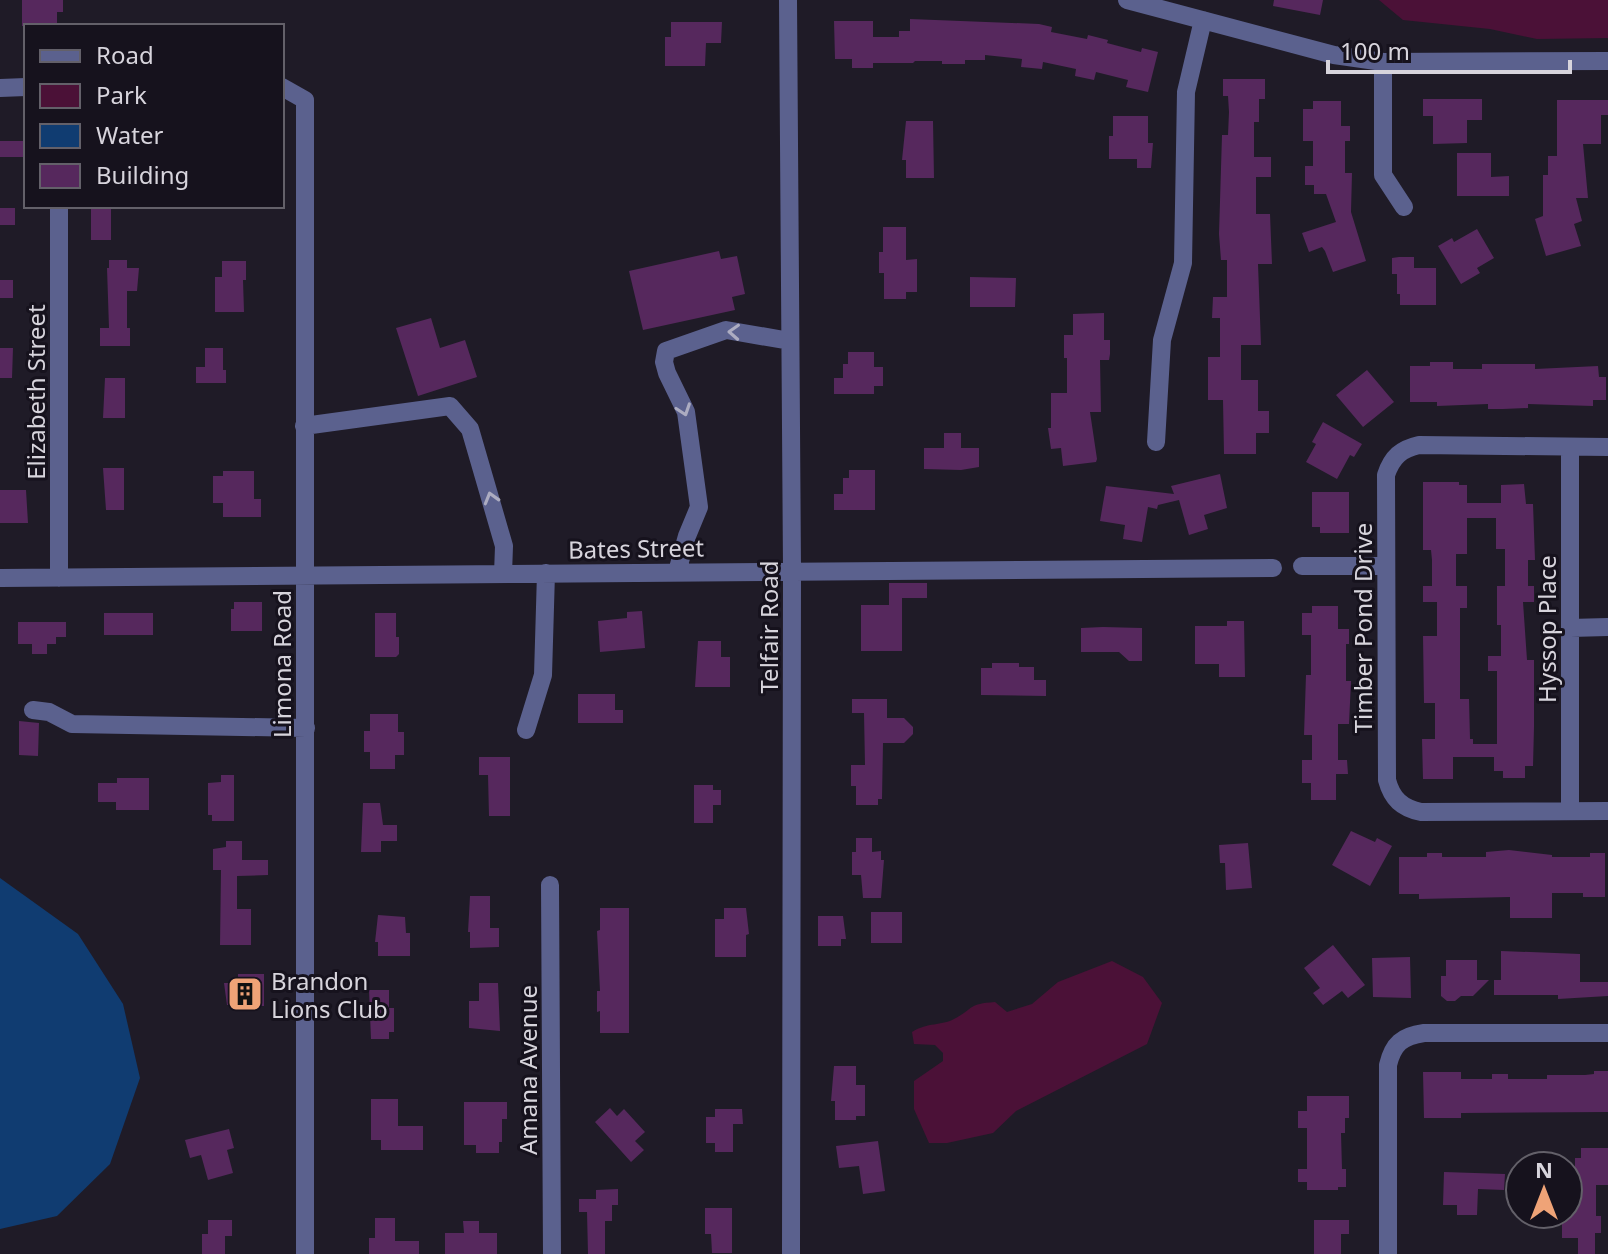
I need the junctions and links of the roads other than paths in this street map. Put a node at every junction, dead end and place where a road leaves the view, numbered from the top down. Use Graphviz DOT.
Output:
graph roads {
  1 [pos="788,0"];
  2 [pos="1127,0"];
  3 [pos="1203,20"];
  4 [pos="1608,61"];
  5 [pos="1383,62"];
  6 [pos="24,87"];
  7 [pos="0,88"];
  8 [pos="284,88"];
  9 [pos="1404,207"];
  10 [pos="59,208"];
  11 [pos="790,341"];
  12 [pos="304,426"];
  13 [pos="1156,442"];
  14 [pos="1570,447"];
  15 [pos="1608,447"];
  16 [pos="1302,566"];
  17 [pos="1385,566"];
  18 [pos="1273,568"];
  19 [pos="792,570"];
  20 [pos="677,572"];
  21 [pos="546,573"];
  22 [pos="503,574"];
  23 [pos="0,578"];
  24 [pos="59,578"];
  25 [pos="304,578"];
  26 [pos="1608,627"];
  27 [pos="1570,628"];
  28 [pos="33,710"];
  29 [pos="306,728"];
  30 [pos="526,730"];
  31 [pos="1570,811"];
  32 [pos="1608,811"];
  33 [pos="550,885"];
  34 [pos="1608,1033"];
  35 [pos="305,1254"];
  36 [pos="552,1254"];
  37 [pos="791,1254"];
  38 [pos="1388,1254"];
  1 -- 11 [label="street, Telfair Road"];
  2 -- 3 [label="street"];
  3 -- 5 [label="street"];
  3 -- 13 [label="street"];
  4 -- 5 [label="street"];
  5 -- 9 [label="street"];
  6 -- 7 [label="street"];
  8 -- 12 [label="street, Limona Road"];
  10 -- 24 [label="street, Elizabeth Street"];
  11 -- 19 [label="street, Telfair Road"];
  11 -- 20 [label="street, one-way"];
  22 -- 12 [label="street, one-way"];
  12 -- 25 [label="street, Limona Road"];
  14 -- 15 [label="street, Timber Pond Drive"];
  14 -- 17 [label="street, Timber Pond Drive"];
  14 -- 27 [label="street, Hyssop Place"];
  16 -- 17 [label="street"];
  17 -- 31 [label="street, Timber Pond Drive"];
  18 -- 19 [label="street, Bates Street"];
  19 -- 20 [label="street, Bates Street"];
  19 -- 37 [label="street, Telfair Road"];
  20 -- 21 [label="street, Bates Street"];
  21 -- 22 [label="street, Bates Street"];
  21 -- 30 [label="street"];
  22 -- 25 [label="street, Bates Street"];
  23 -- 24 [label="street, Bates Street"];
  24 -- 25 [label="street, Bates Street"];
  25 -- 29 [label="street, Limona Road"];
  26 -- 27 [label="street"];
  27 -- 31 [label="street, Hyssop Place"];
  28 -- 29 [label="street"];
  29 -- 35 [label="street, Limona Road"];
  31 -- 32 [label="street, Timber Pond Drive"];
  33 -- 36 [label="street, Amana Avenue"];
  34 -- 38 [label="street"];
}
